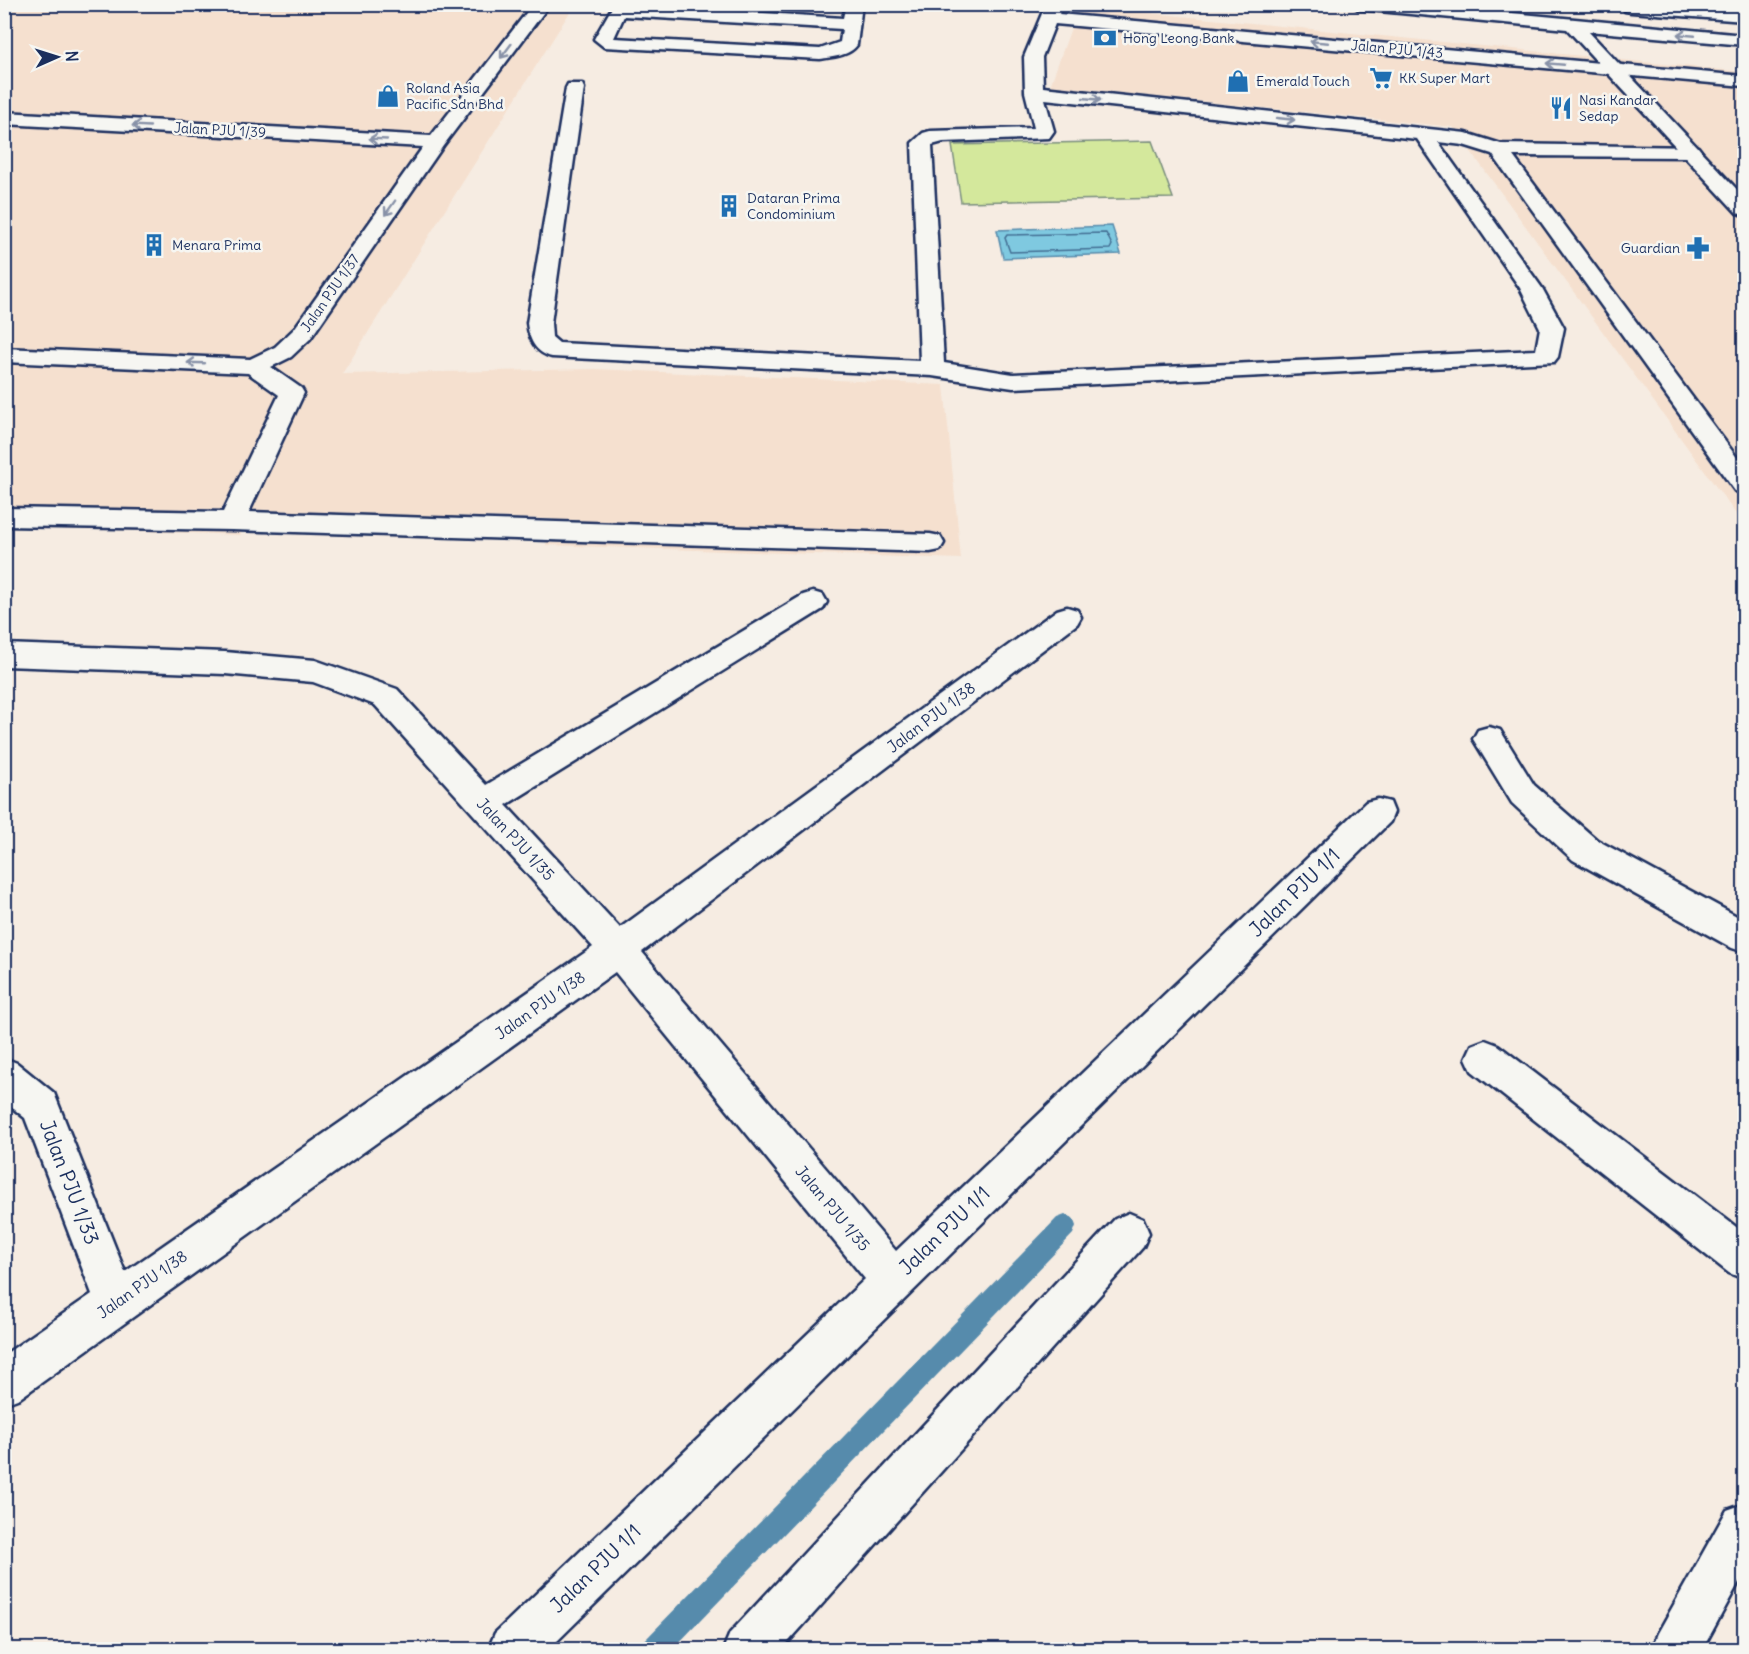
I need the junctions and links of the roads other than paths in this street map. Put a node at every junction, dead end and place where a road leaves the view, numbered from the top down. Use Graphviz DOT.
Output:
graph roads {
  1 [pos="542,4"];
  2 [pos="854,4"];
  3 [pos="1358,4"];
  4 [pos="1614,6"];
  5 [pos="621,8"];
  6 [pos="1052,11"];
  7 [pos="1744,16"];
  8 [pos="851,24"];
  9 [pos="1572,24"];
  10 [pos="1744,40"];
  11 [pos="1613,69"];
  12 [pos="1744,81"];
  13 [pos="575,88"];
  14 [pos="1034,92"];
  15 [pos="4,118"];
  16 [pos="1423,134"];
  17 [pos="436,142"];
  18 [pos="1499,150"];
  19 [pos="1691,152"];
  20 [pos="1744,209"];
  21 [pos="4,355"];
  22 [pos="254,366"];
  23 [pos="932,369"];
  24 [pos="1744,485"];
  25 [pos="4,517"];
  26 [pos="232,521"];
  27 [pos="930,543"];
  28 [pos="813,602"];
  29 [pos="1067,617"];
  30 [pos="4,655"];
  31 [pos="1489,739"];
  32 [pos="483,803"];
  33 [pos="1378,812"];
  34 [pos="1744,937"];
  35 [pos="618,950"];
  36 [pos="1485,1058"];
  37 [pos="4,1076"];
  38 [pos="1129,1233"];
  39 [pos="1744,1258"];
  40 [pos="892,1279"];
  41 [pos="117,1301"];
  42 [pos="4,1382"];
  43 [pos="1744,1527"];
  44 [pos="512,1650"];
  45 [pos="747,1650"];
  46 [pos="1675,1650"];
  1 -- 17 [label="street, Jalan PJU 1/37, one-way"];
  2 -- 8 [label="street"];
  3 -- 9 [label="street"];
  4 -- 7 [label="street"];
  5 -- 8 [label="street"];
  5 -- 8 [label="street"];
  11 -- 6 [label="street, Jalan PJU 1/43, one-way"];
  6 -- 14 [label="street"];
  10 -- 9 [label="street, one-way"];
  9 -- 11 [label="street"];
  11 -- 12 [label="street, Jalan PJU 1/43"];
  11 -- 19 [label="street"];
  13 -- 23 [label="street"];
  14 -- 16 [label="street, one-way"];
  14 -- 23 [label="street"];
  17 -- 15 [label="street, Jalan PJU 1/39, one-way"];
  16 -- 18 [label="street"];
  16 -- 23 [label="street"];
  17 -- 22 [label="street, Jalan PJU 1/37, one-way"];
  18 -- 19 [label="street"];
  18 -- 24 [label="street"];
  19 -- 20 [label="street"];
  22 -- 21 [label="street, Jalan PJU 1/37, one-way"];
  22 -- 26 [label="street"];
  25 -- 26 [label="street"];
  26 -- 27 [label="street"];
  28 -- 32 [label="street"];
  29 -- 35 [label="street, Jalan PJU 1/38"];
  30 -- 32 [label="street, Jalan PJU 1/35"];
  31 -- 34 [label="street"];
  32 -- 35 [label="street, Jalan PJU 1/35"];
  33 -- 40 [label="street, Jalan PJU 1/1"];
  35 -- 40 [label="street, Jalan PJU 1/35"];
  35 -- 41 [label="street, Jalan PJU 1/38"];
  36 -- 39 [label="street"];
  37 -- 41 [label="street, Jalan PJU 1/33"];
  38 -- 45 [label="street"];
  40 -- 44 [label="street, Jalan PJU 1/1"];
  41 -- 42 [label="street, Jalan PJU 1/38"];
  43 -- 46 [label="street"];
}
